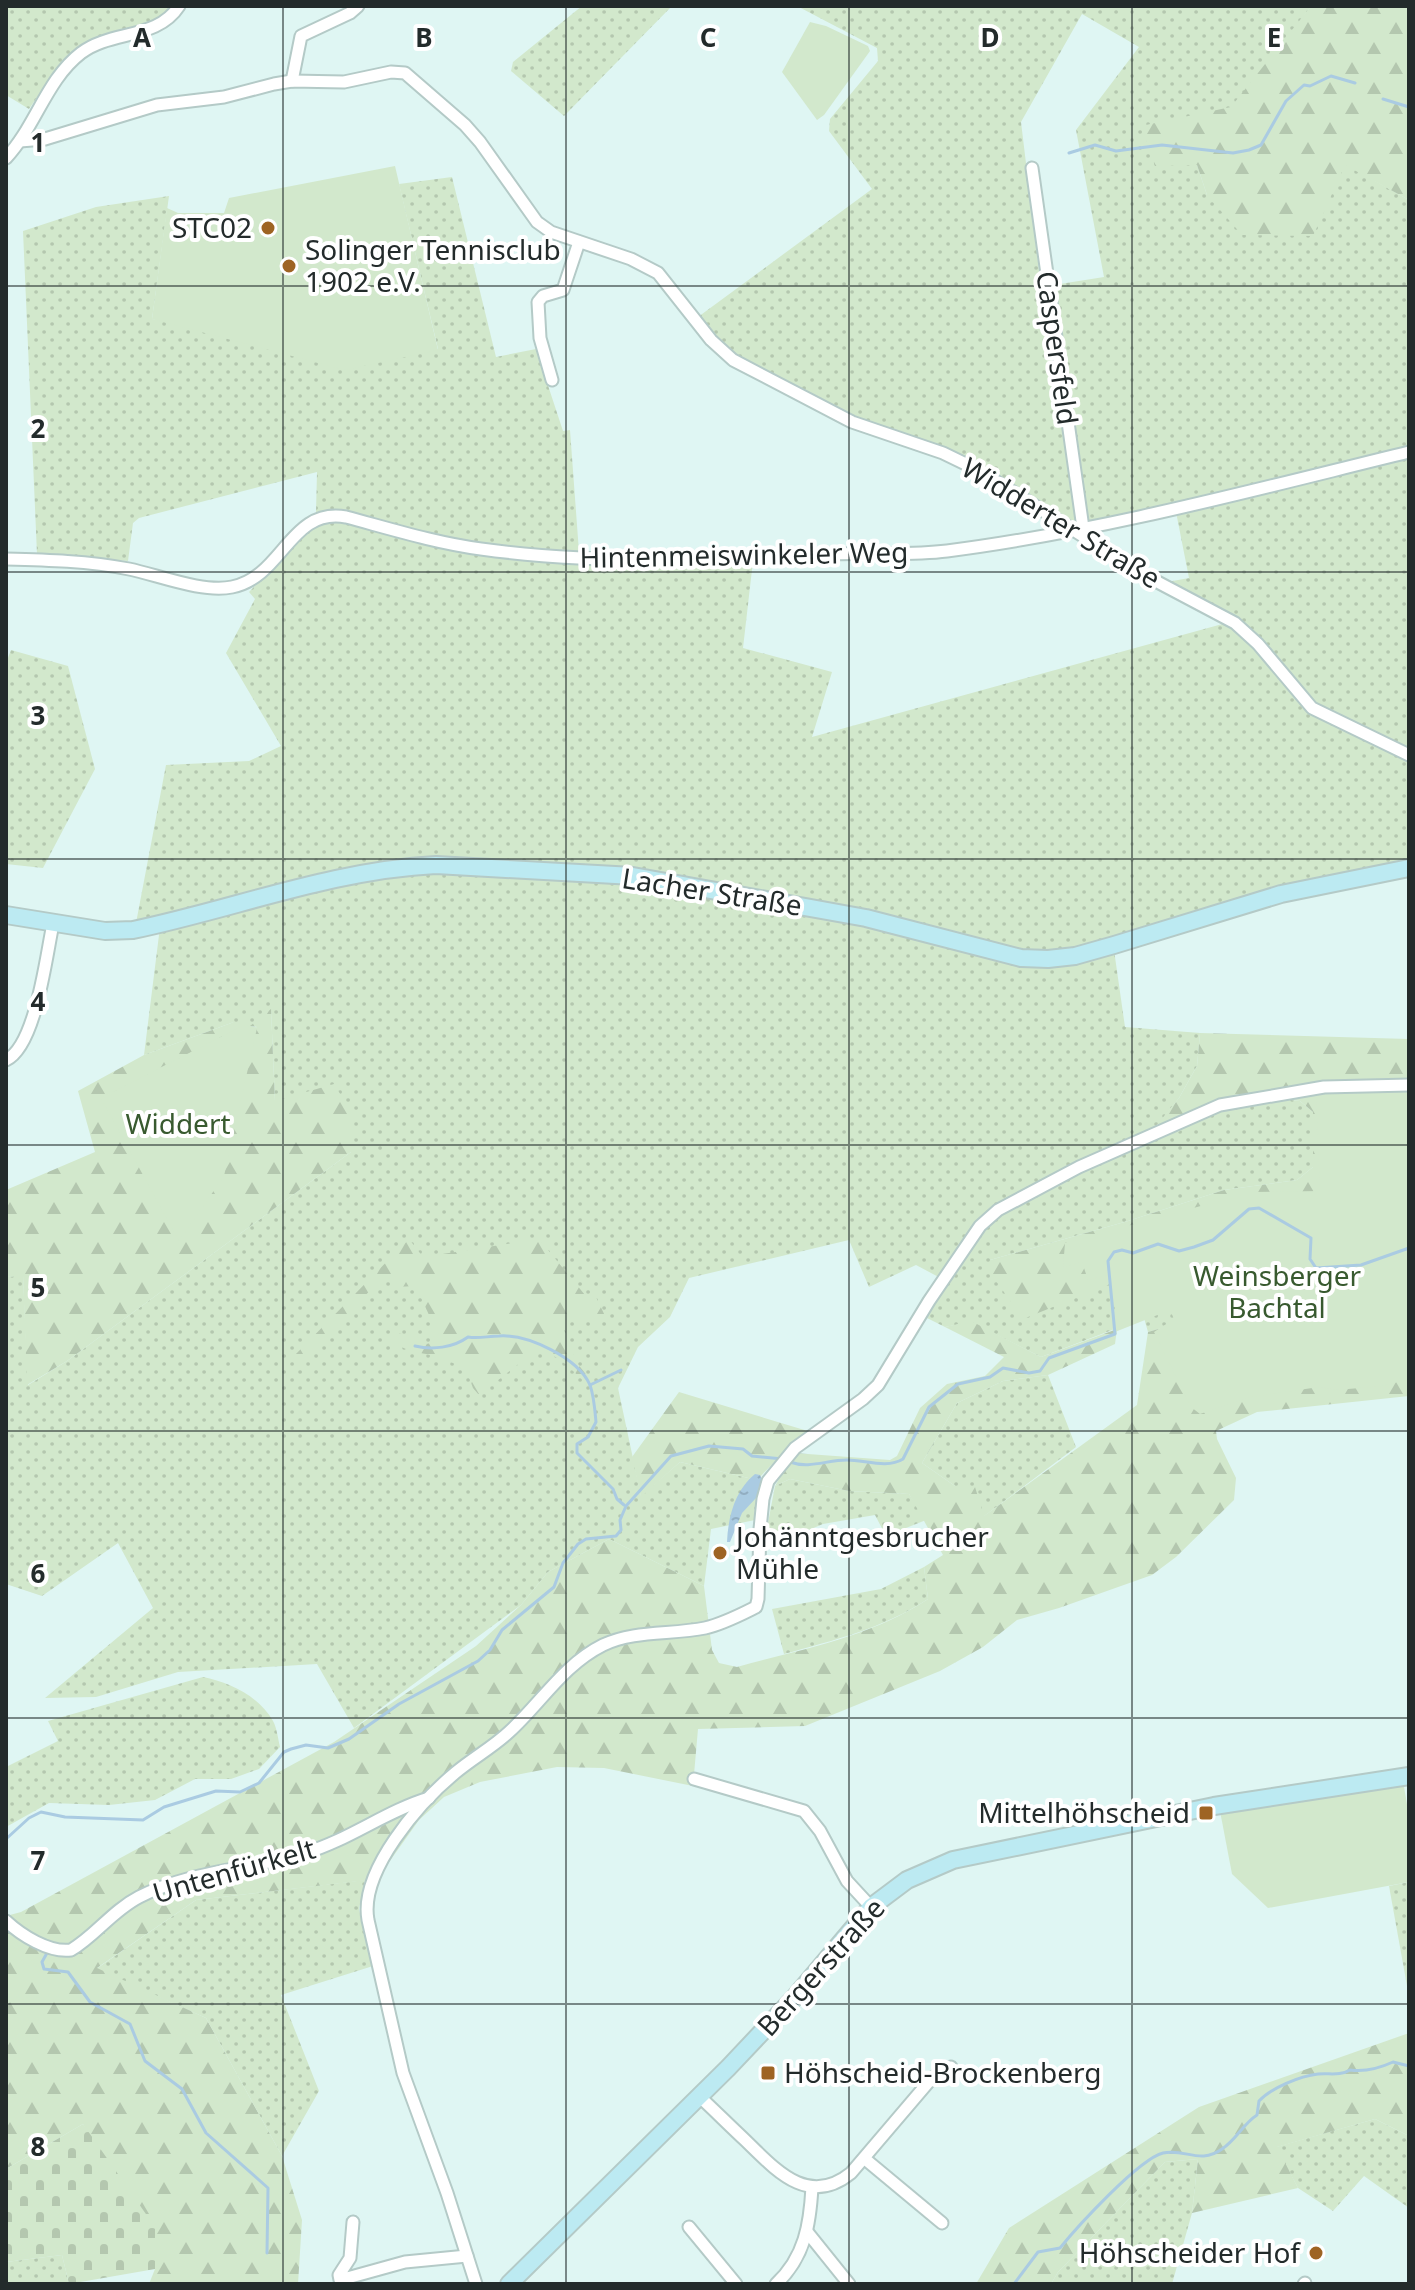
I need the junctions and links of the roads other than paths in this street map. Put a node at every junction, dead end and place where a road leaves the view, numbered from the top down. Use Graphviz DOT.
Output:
graph roads {
  1 [pos="179,6"];
  2 [pos="358,6"];
  3 [pos="292,81"];
  4 [pos="20,141"];
  5 [pos="6,158"];
  6 [pos="1032,168"];
  7 [pos="579,242"];
  8 [pos="552,380"];
  9 [pos="1409,452"];
  10 [pos="1078,529"];
  11 [pos="6,559"];
  12 [pos="1409,755"];
  13 [pos="1409,868"];
  14 [pos="6,915"];
  15 [pos="53,924"];
  16 [pos="6,1060"];
  17 [pos="1409,1085"];
  18 [pos="1409,1776"];
  19 [pos="694,1779"];
  20 [pos="430,1798"];
  21 [pos="871,1907"];
  22 [pos="6,1921"];
  23 [pos="951,2067"];
  24 [pos="700,2097"];
  25 [pos="865,2159"];
  26 [pos="812,2187"];
  27 [pos="353,2222"];
  28 [pos="942,2223"];
  29 [pos="689,2227"];
  30 [pos="808,2233"];
  31 [pos="467,2256"];
  32 [pos="476,2284"];
  33 [pos="509,2284"];
  34 [pos="736,2284"];
  35 [pos="776,2284"];
  36 [pos="849,2284"];
  1 -- 4 [label="street"];
  2 -- 3 [label="street"];
  3 -- 4 [label="street, Widderter Straße"];
  3 -- 7 [label="street, Widderter Straße"];
  4 -- 5 [label="street"];
  6 -- 10 [label="street, Caspersfeld"];
  7 -- 8 [label="street"];
  7 -- 10 [label="street, Widderter Straße"];
  9 -- 10 [label="street, Hintenmeiswinkeler Weg"];
  10 -- 11 [label="street, Hintenmeiswinkeler Weg"];
  10 -- 12 [label="street, Widderter Straße"];
  13 -- 15 [label="street, Lacher Straße"];
  14 -- 15 [label="street, Lacher Straße"];
  15 -- 16 [label="street"];
  17 -- 20 [label="street"];
  18 -- 21 [label="street, Bergerstraße"];
  19 -- 21 [label="street"];
  20 -- 22 [label="street, Untenfürkelt"];
  20 -- 31 [label="street"];
  21 -- 24 [label="street, Bergerstraße"];
  23 -- 25 [label="street"];
  24 -- 26 [label="street"];
  24 -- 33 [label="street, Bergerstraße"];
  25 -- 26 [label="street"];
  25 -- 28 [label="street"];
  26 -- 30 [label="street"];
  27 -- 31 [label="street"];
  29 -- 34 [label="street"];
  30 -- 35 [label="street"];
  30 -- 36 [label="street"];
  31 -- 32 [label="street"];
}
